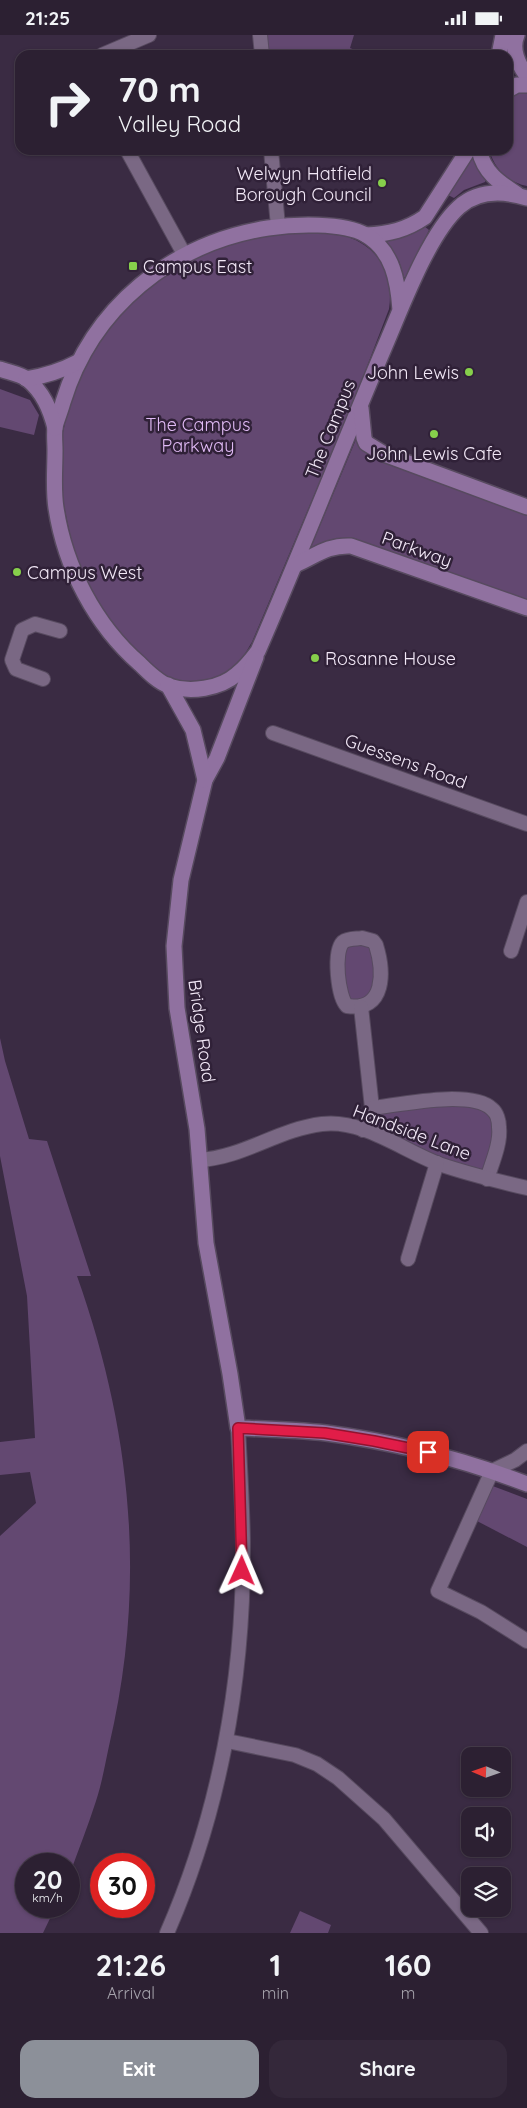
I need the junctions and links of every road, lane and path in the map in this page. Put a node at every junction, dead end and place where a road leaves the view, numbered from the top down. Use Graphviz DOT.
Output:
graph roads {
  1 [pos="149,35"];
  2 [pos="260,35"];
  3 [pos="503,35"];
  4 [pos="517,35"];
  5 [pos="114,50"];
  6 [pos="262,50"];
  7 [pos="500,50"];
  8 [pos="527,76"];
  9 [pos="527,85"];
  10 [pos="513,87"];
  11 [pos="130,155"];
  12 [pos="271,155"];
  13 [pos="465,155"];
  14 [pos="481,155"];
  15 [pos="524,197"];
  16 [pos="278,226"];
  17 [pos="366,235"];
  18 [pos="184,254"];
  19 [pos="400,310"];
  20 [pos="78,362"];
  21 [pos="0,369"];
  22 [pos="26,379"];
  23 [pos="361,401"];
  24 [pos="55,428"];
  25 [pos="527,507"];
  26 [pos="295,565"];
  27 [pos="527,608"];
  28 [pos="60,631"];
  29 [pos="258,651"];
  30 [pos="43,679"];
  31 [pos="168,685"];
  32 [pos="273,733"];
  33 [pos="205,780"];
  34 [pos="527,824"];
  35 [pos="527,902"];
  36 [pos="511,951"];
  37 [pos="361,1007"];
  38 [pos="372,1108"];
  39 [pos="363,1130"];
  40 [pos="199,1160"];
  41 [pos="437,1163"];
  42 [pos="487,1179"];
  43 [pos="527,1188"];
  44 [pos="408,1259"];
  45 [pos="238,1428"];
  46 [pos="527,1451"];
  47 [pos="492,1471"];
  48 [pos="527,1484"];
  49 [pos="527,1641"];
  50 [pos="226,1741"];
  51 [pos="167,1933"];
  52 [pos="481,1933"];
  1 -- 5 [label="street"];
  2 -- 6 [label="street"];
  3 -- 7 [label="main road"];
  4 -- 8 [label="main road"];
  9 -- 10 [label="main road"];
  11 -- 18 [label="street"];
  12 -- 16 [label="street"];
  13 -- 17 [label="main road"];
  14 -- 15 [label="main road"];
  15 -- 19 [label="main road"];
  16 -- 17 [label="main road, The Campus"];
  16 -- 18 [label="main road, The Campus"];
  17 -- 19 [label="main road, The Campus"];
  18 -- 20 [label="main road, The Campus"];
  19 -- 23 [label="main road, The Campus"];
  20 -- 22 [label="main road"];
  20 -- 24 [label="main road, The Campus"];
  21 -- 22 [label="main road"];
  22 -- 24 [label="main road"];
  23 -- 25 [label="main road"];
  23 -- 26 [label="main road, The Campus"];
  24 -- 31 [label="main road, The Campus"];
  26 -- 27 [label="main road, Parkway"];
  26 -- 29 [label="main road, The Campus"];
  28 -- 30 [label="street"];
  29 -- 31 [label="main road, The Campus"];
  29 -- 33 [label="main road, Bridge Road"];
  31 -- 33 [label="main road"];
  32 -- 34 [label="street, Guessens Road"];
  33 -- 40 [label="main road, Bridge Road"];
  35 -- 36 [label="street"];
  37 -- 37 [label="street"];
  37 -- 38 [label="street"];
  38 -- 39 [label="street"];
  38 -- 42 [label="street"];
  39 -- 40 [label="street, Handside Lane"];
  39 -- 41 [label="street, Handside Lane"];
  40 -- 45 [label="main road, Bridge Road"];
  41 -- 42 [label="street, Handside Lane"];
  41 -- 44 [label="street"];
  42 -- 43 [label="street, Handside Lane"];
  45 -- 47 [label="main road"];
  45 -- 50 [label="street"];
  46 -- 47 [label="street"];
  47 -- 48 [label="main road"];
  47 -- 49 [label="street"];
  50 -- 51 [label="street"];
  50 -- 52 [label="street"];
}
